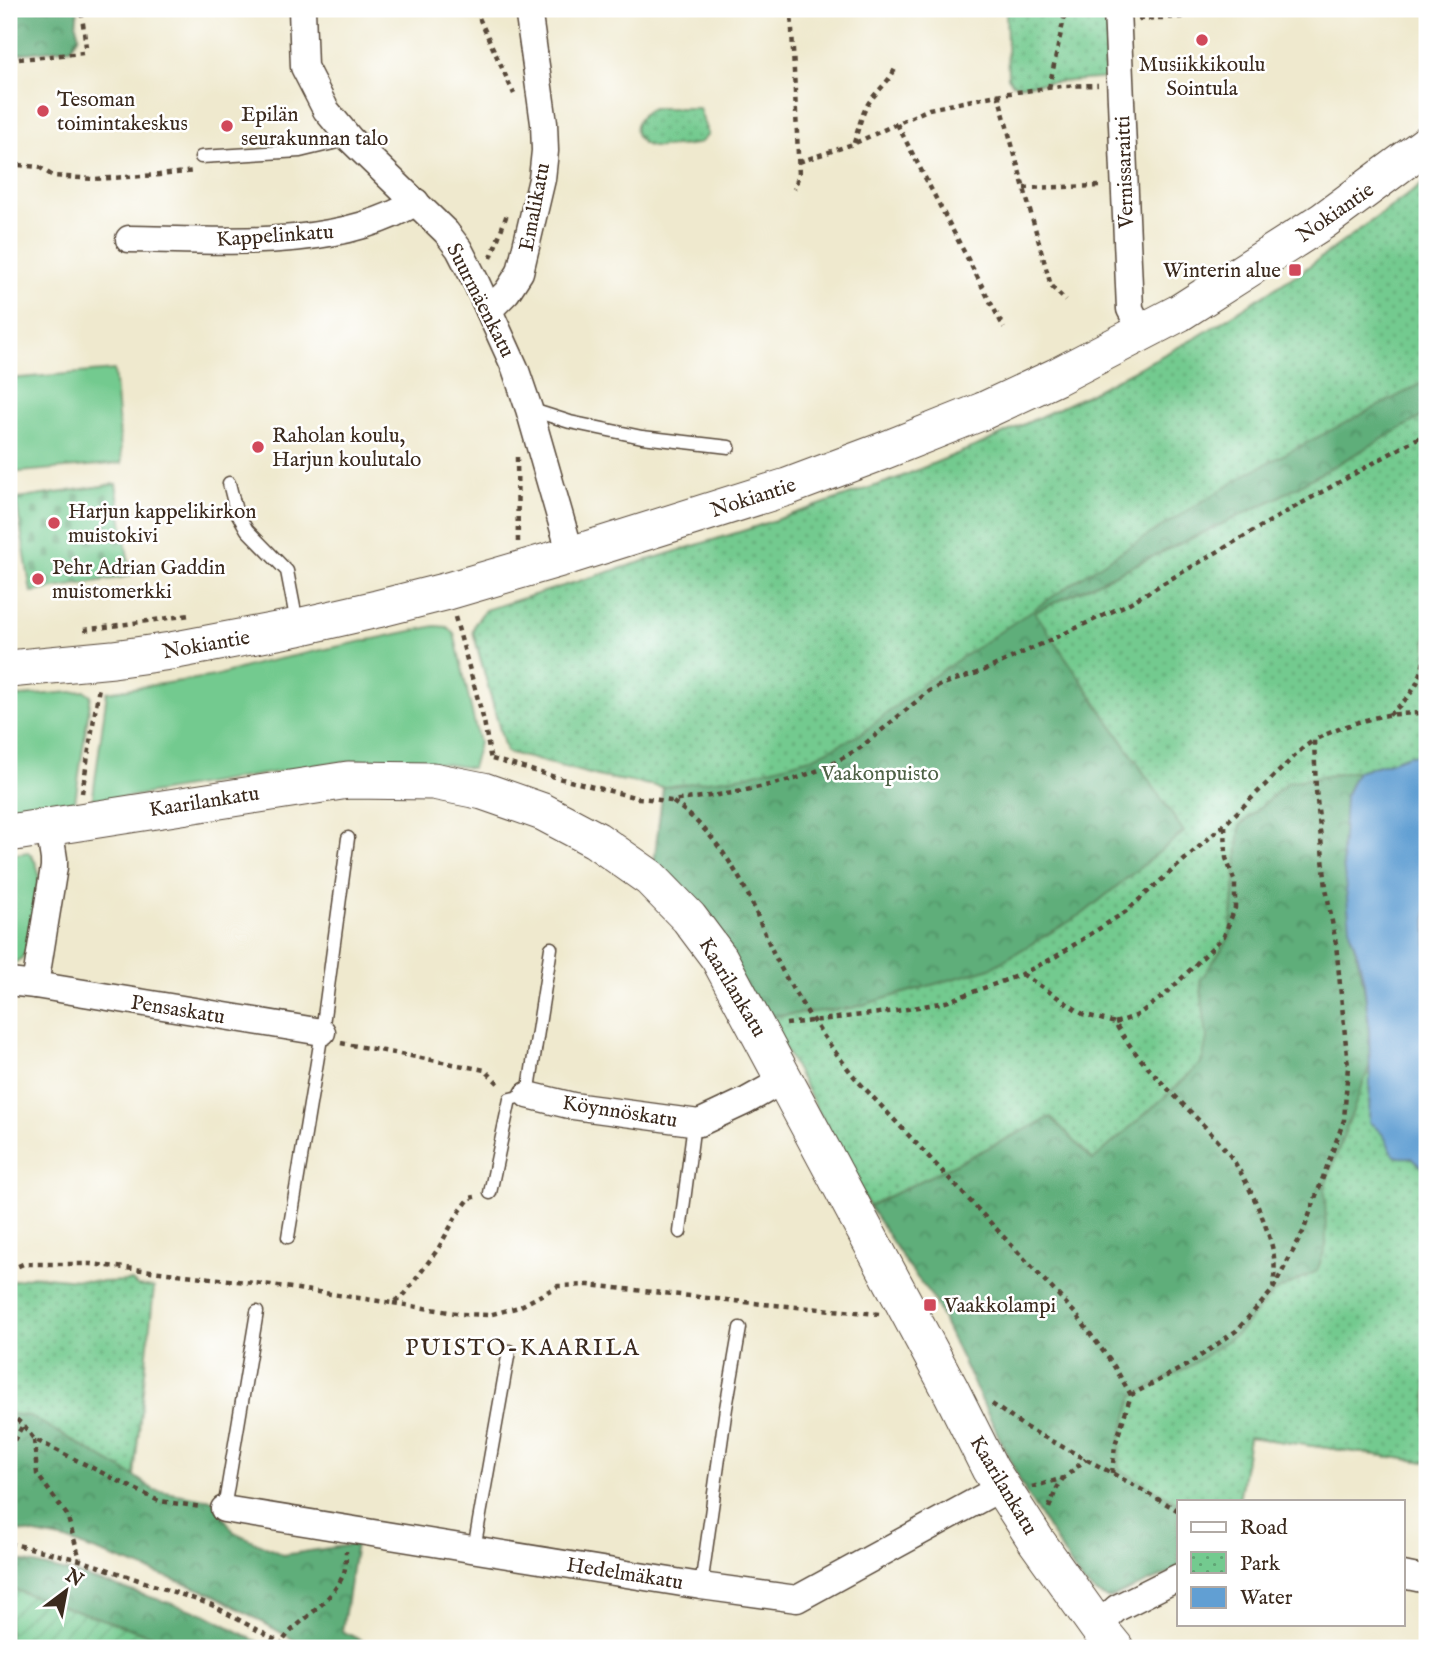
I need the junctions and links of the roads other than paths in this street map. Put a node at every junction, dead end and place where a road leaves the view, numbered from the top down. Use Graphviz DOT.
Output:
graph roads {
  1 [pos="302,9"];
  2 [pos="528,9"];
  3 [pos="1112,13"];
  4 [pos="350,139"];
  5 [pos="1427,144"];
  6 [pos="201,157"];
  7 [pos="416,202"];
  8 [pos="129,239"];
  9 [pos="489,310"];
  10 [pos="1142,332"];
  11 [pos="529,409"];
  12 [pos="729,447"];
  13 [pos="229,483"];
  14 [pos="571,555"];
  15 [pos="298,627"];
  16 [pos="9,668"];
  17 [pos="65,824"];
  18 [pos="9,833"];
  19 [pos="348,838"];
  20 [pos="551,948"];
  21 [pos="22,983"];
  22 [pos="321,1032"];
  23 [pos="785,1079"];
  24 [pos="528,1095"];
  25 [pos="694,1123"];
  26 [pos="490,1193"];
  27 [pos="680,1232"];
  28 [pos="288,1237"];
  29 [pos="257,1312"];
  30 [pos="740,1328"];
  31 [pos="509,1351"];
  32 [pos="1005,1492"];
  33 [pos="224,1509"];
  34 [pos="474,1549"];
  35 [pos="1404,1575"];
  36 [pos="1177,1578"];
  37 [pos="1427,1580"];
  38 [pos="701,1586"];
  39 [pos="1106,1637"];
  1 -- 4 [label="street, Suurmäenkatu"];
  2 -- 9 [label="street, Emalikatu"];
  3 -- 10 [label="street, Vernissaraitti"];
  4 -- 6 [label="lane"];
  4 -- 7 [label="street, Suurmäenkatu"];
  5 -- 10 [label="main road, Nokiantie"];
  7 -- 8 [label="street, Kappelinkatu"];
  7 -- 9 [label="street, Suurmäenkatu"];
  9 -- 11 [label="street, Suurmäenkatu"];
  10 -- 14 [label="main road, Nokiantie"];
  11 -- 12 [label="lane"];
  11 -- 14 [label="street, Suurmäenkatu"];
  13 -- 15 [label="lane"];
  14 -- 15 [label="main road, Nokiantie"];
  15 -- 16 [label="main road, Nokiantie"];
  17 -- 18 [label="main road, Kaarilankatu"];
  17 -- 21 [label="street"];
  17 -- 23 [label="main road, Kaarilankatu"];
  19 -- 22 [label="lane"];
  20 -- 24 [label="lane"];
  21 -- 22 [label="street, Pensaskatu"];
  22 -- 28 [label="lane"];
  23 -- 25 [label="street, Köynnöskatu"];
  23 -- 32 [label="main road, Kaarilankatu"];
  24 -- 25 [label="street, Köynnöskatu"];
  24 -- 26 [label="lane"];
  25 -- 27 [label="lane"];
  29 -- 33 [label="lane"];
  30 -- 38 [label="lane"];
  31 -- 34 [label="lane"];
  32 -- 38 [label="street, Hedelmäkatu"];
  32 -- 39 [label="main road, Kaarilankatu"];
  33 -- 34 [label="street, Hedelmäkatu"];
  34 -- 38 [label="street, Hedelmäkatu"];
  35 -- 37 [label="street"];
  36 -- 39 [label="street"];
}
